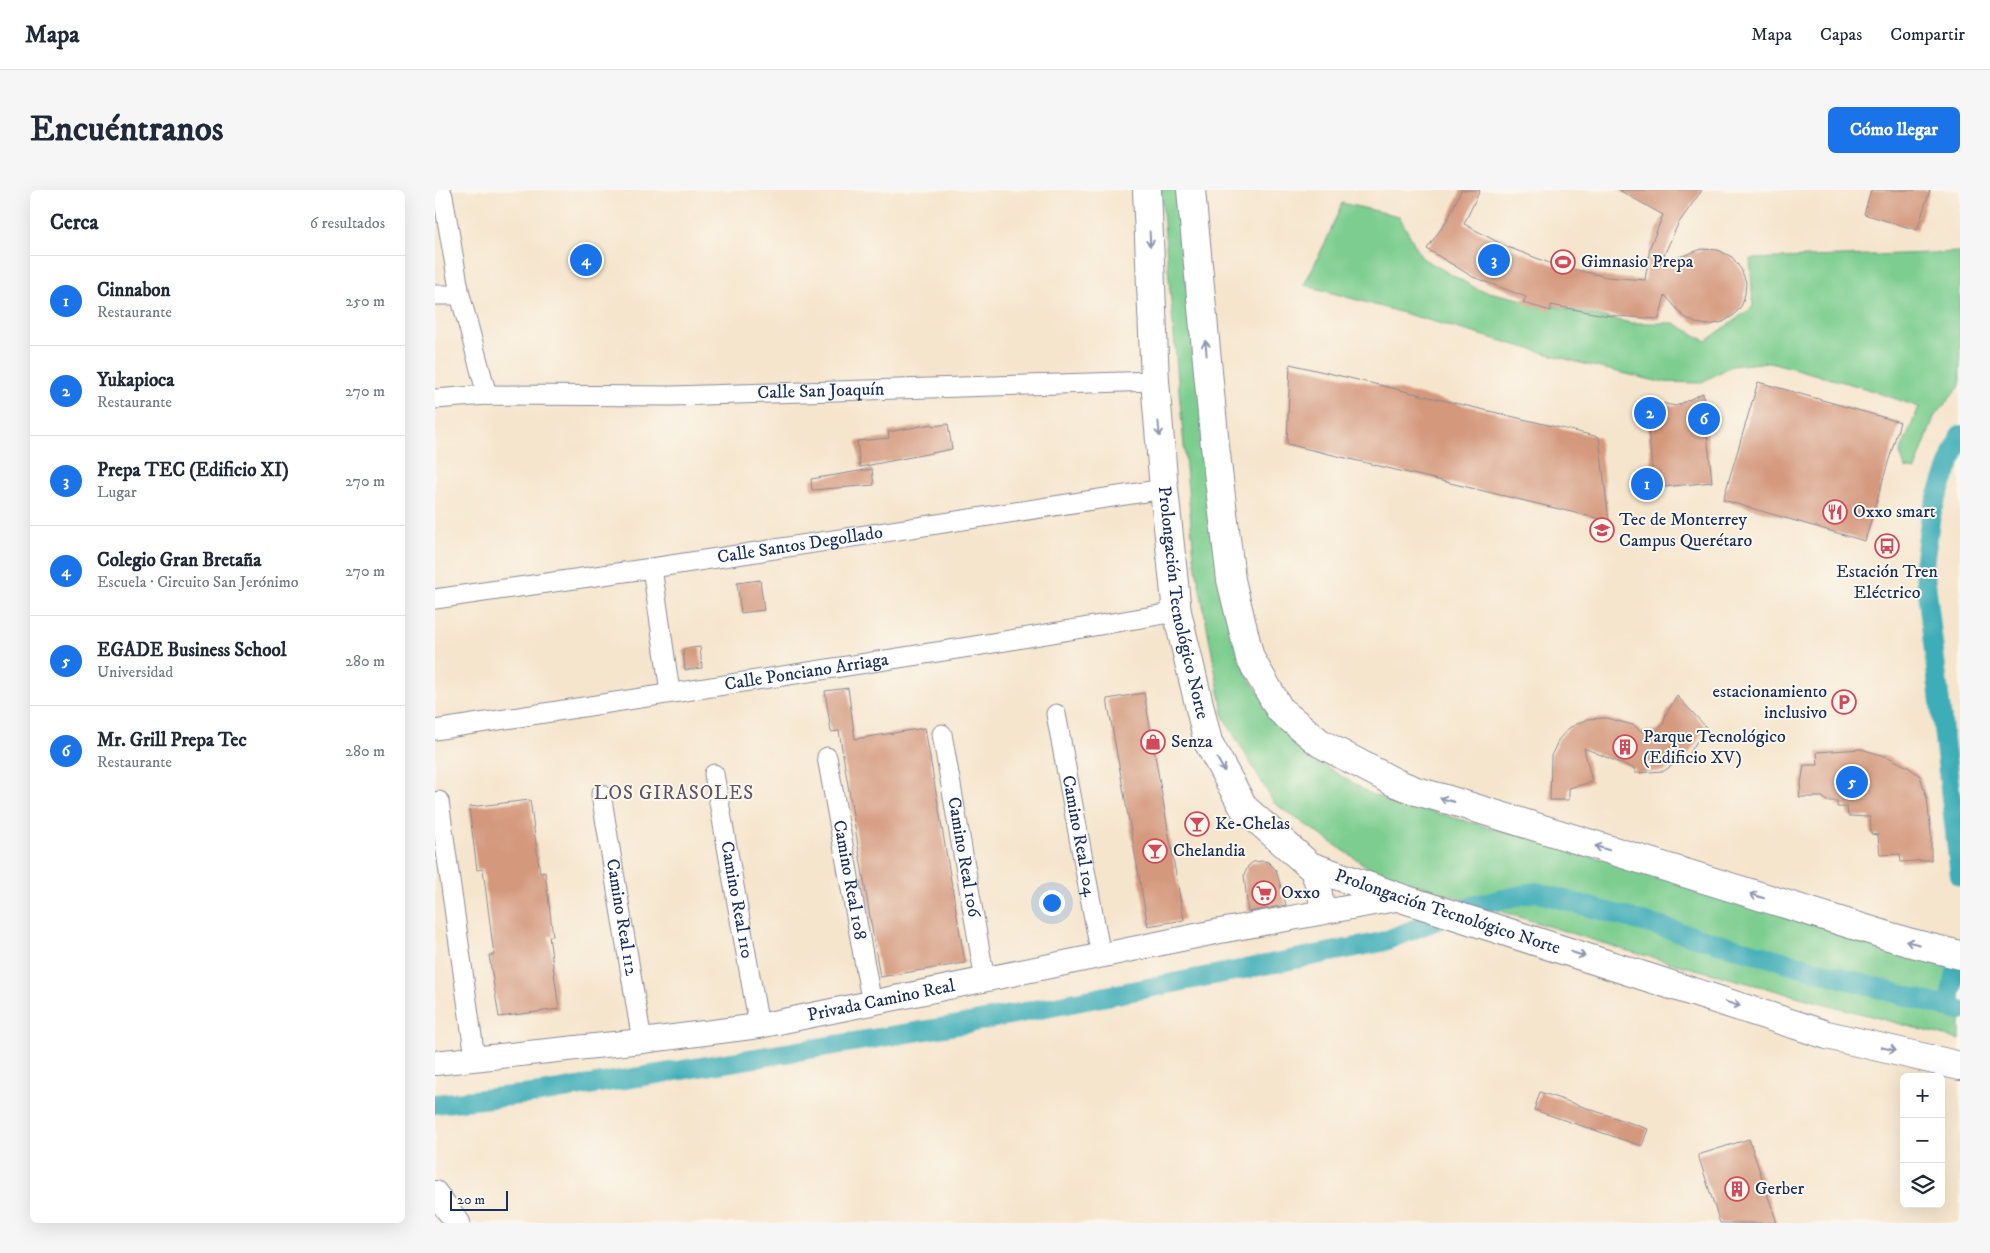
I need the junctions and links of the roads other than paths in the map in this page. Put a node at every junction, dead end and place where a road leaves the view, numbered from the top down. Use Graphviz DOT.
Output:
graph roads {
  1 [pos="440,190"];
  2 [pos="1147,190"];
  3 [pos="1191,190"];
  4 [pos="435,295"];
  5 [pos="460,295"];
  6 [pos="1155,381"];
  7 [pos="487,396"];
  8 [pos="435,399"];
  9 [pos="1164,489"];
  10 [pos="652,568"];
  11 [pos="435,599"];
  12 [pos="1177,612"];
  13 [pos="670,692"];
  14 [pos="1057,714"];
  15 [pos="435,730"];
  16 [pos="942,734"];
  17 [pos="827,757"];
  18 [pos="714,774"];
  19 [pos="601,794"];
  20 [pos="439,801"];
  21 [pos="1310,866"];
  22 [pos="1413,902"];
  23 [pos="1323,912"];
  24 [pos="1960,955"];
  25 [pos="1101,956"];
  26 [pos="985,980"];
  27 [pos="872,1004"];
  28 [pos="759,1026"];
  29 [pos="642,1041"];
  30 [pos="475,1058"];
  31 [pos="435,1063"];
  32 [pos="1960,1066"];
  33 [pos="435,1193"];
  34 [pos="458,1223"];
  1 -- 5 [label="street"];
  2 -- 6 [label="main road, Prolongación Tecnológico Norte, one-way"];
  24 -- 3 [label="main road, one-way"];
  4 -- 5 [label="street"];
  5 -- 7 [label="street"];
  6 -- 7 [label="street, Calle San Joaquín"];
  6 -- 9 [label="main road, Prolongación Tecnológico Norte, one-way"];
  7 -- 8 [label="street, Calle San Joaquín"];
  9 -- 10 [label="street, Calle Santos Degollado"];
  9 -- 12 [label="main road, Prolongación Tecnológico Norte"];
  10 -- 11 [label="street, Calle Santos Degollado"];
  10 -- 13 [label="street"];
  12 -- 13 [label="street, Calle Ponciano Arriaga"];
  12 -- 21 [label="main road, Prolongación Tecnológico Norte, one-way"];
  13 -- 15 [label="street, Calle Ponciano Arriaga"];
  14 -- 25 [label="street, Camino Real 104"];
  16 -- 26 [label="street, Camino Real 106"];
  17 -- 27 [label="street, Camino Real 108"];
  18 -- 28 [label="street, Camino Real 110"];
  19 -- 29 [label="street, Camino Real 112"];
  20 -- 30 [label="street"];
  21 -- 22 [label="main road, Prolongación Tecnológico Norte"];
  21 -- 23 [label="street"];
  22 -- 23 [label="street, Privada Camino Real"];
  22 -- 32 [label="main road, Prolongación Tecnológico Norte, one-way"];
  23 -- 25 [label="street, Privada Camino Real"];
  25 -- 26 [label="street, Privada Camino Real"];
  26 -- 27 [label="street, Privada Camino Real"];
  27 -- 28 [label="street, Privada Camino Real"];
  28 -- 29 [label="street, Privada Camino Real"];
  29 -- 30 [label="street, Privada Camino Real"];
  30 -- 31 [label="street, Privada Camino Real"];
  33 -- 34 [label="street"];
}
